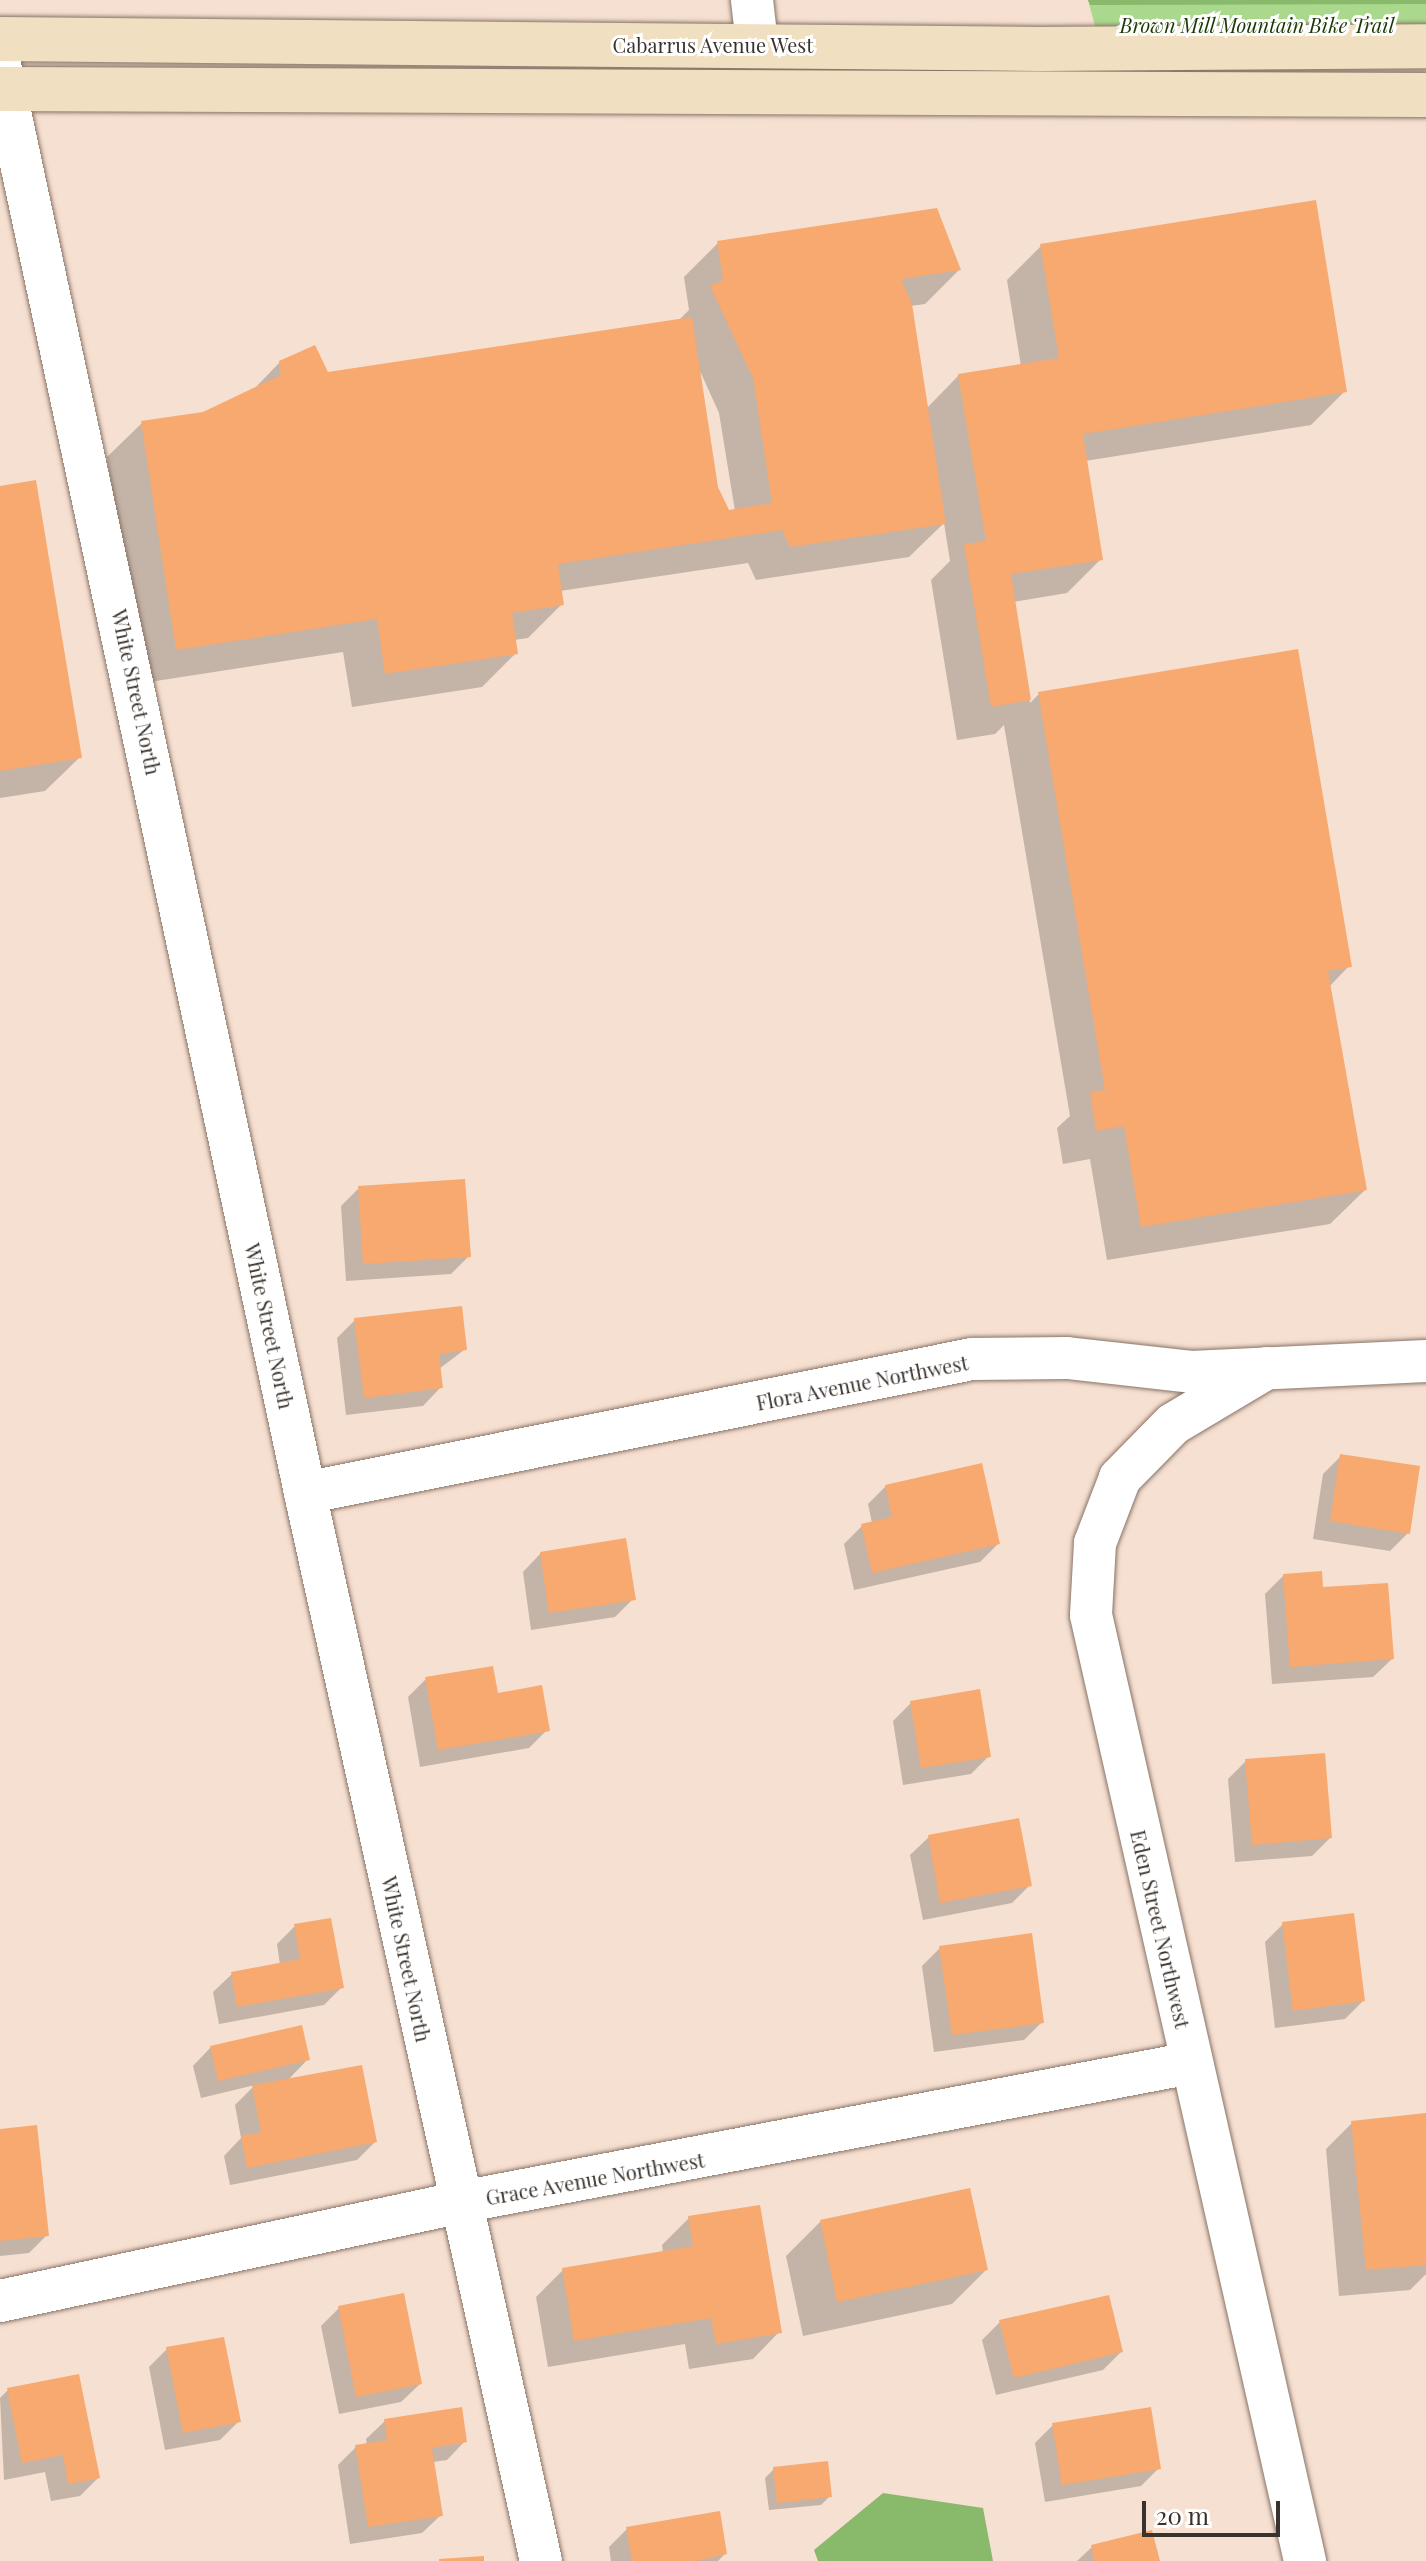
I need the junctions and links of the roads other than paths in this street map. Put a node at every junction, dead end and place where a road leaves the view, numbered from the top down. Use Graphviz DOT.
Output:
graph roads {
  1 [pos="752,0"];
  2 [pos="0,39"];
  3 [pos="757,44"];
  4 [pos="1426,46"];
  5 [pos="2,81"];
  6 [pos="1426,95"];
  7 [pos="1426,1361"];
  8 [pos="1267,1368"];
  9 [pos="1154,1370"];
  10 [pos="1185,1415"];
  11 [pos="305,1493"];
  12 [pos="1191,2063"];
  13 [pos="461,2202"];
  14 [pos="0,2301"];
  15 [pos="541,2561"];
  16 [pos="1305,2561"];
  1 -- 3 [label="street"];
  2 -- 3 [label="main road, Cabarrus Avenue West"];
  3 -- 4 [label="main road, Cabarrus Avenue West"];
  5 -- 6 [label="main road"];
  5 -- 11 [label="street, White Street North"];
  7 -- 8 [label="street, Flora Avenue Northwest"];
  8 -- 9 [label="street, Flora Avenue Northwest"];
  8 -- 10 [label="street, Eden Street Northwest"];
  9 -- 10 [label="street"];
  9 -- 11 [label="street, Flora Avenue Northwest"];
  10 -- 12 [label="street, Eden Street Northwest"];
  11 -- 13 [label="street, White Street North"];
  12 -- 13 [label="street, Grace Avenue Northwest"];
  12 -- 16 [label="street, Eden Street Northwest"];
  13 -- 14 [label="street, Grace Avenue Northwest"];
  13 -- 15 [label="street, White Street North"];
}
